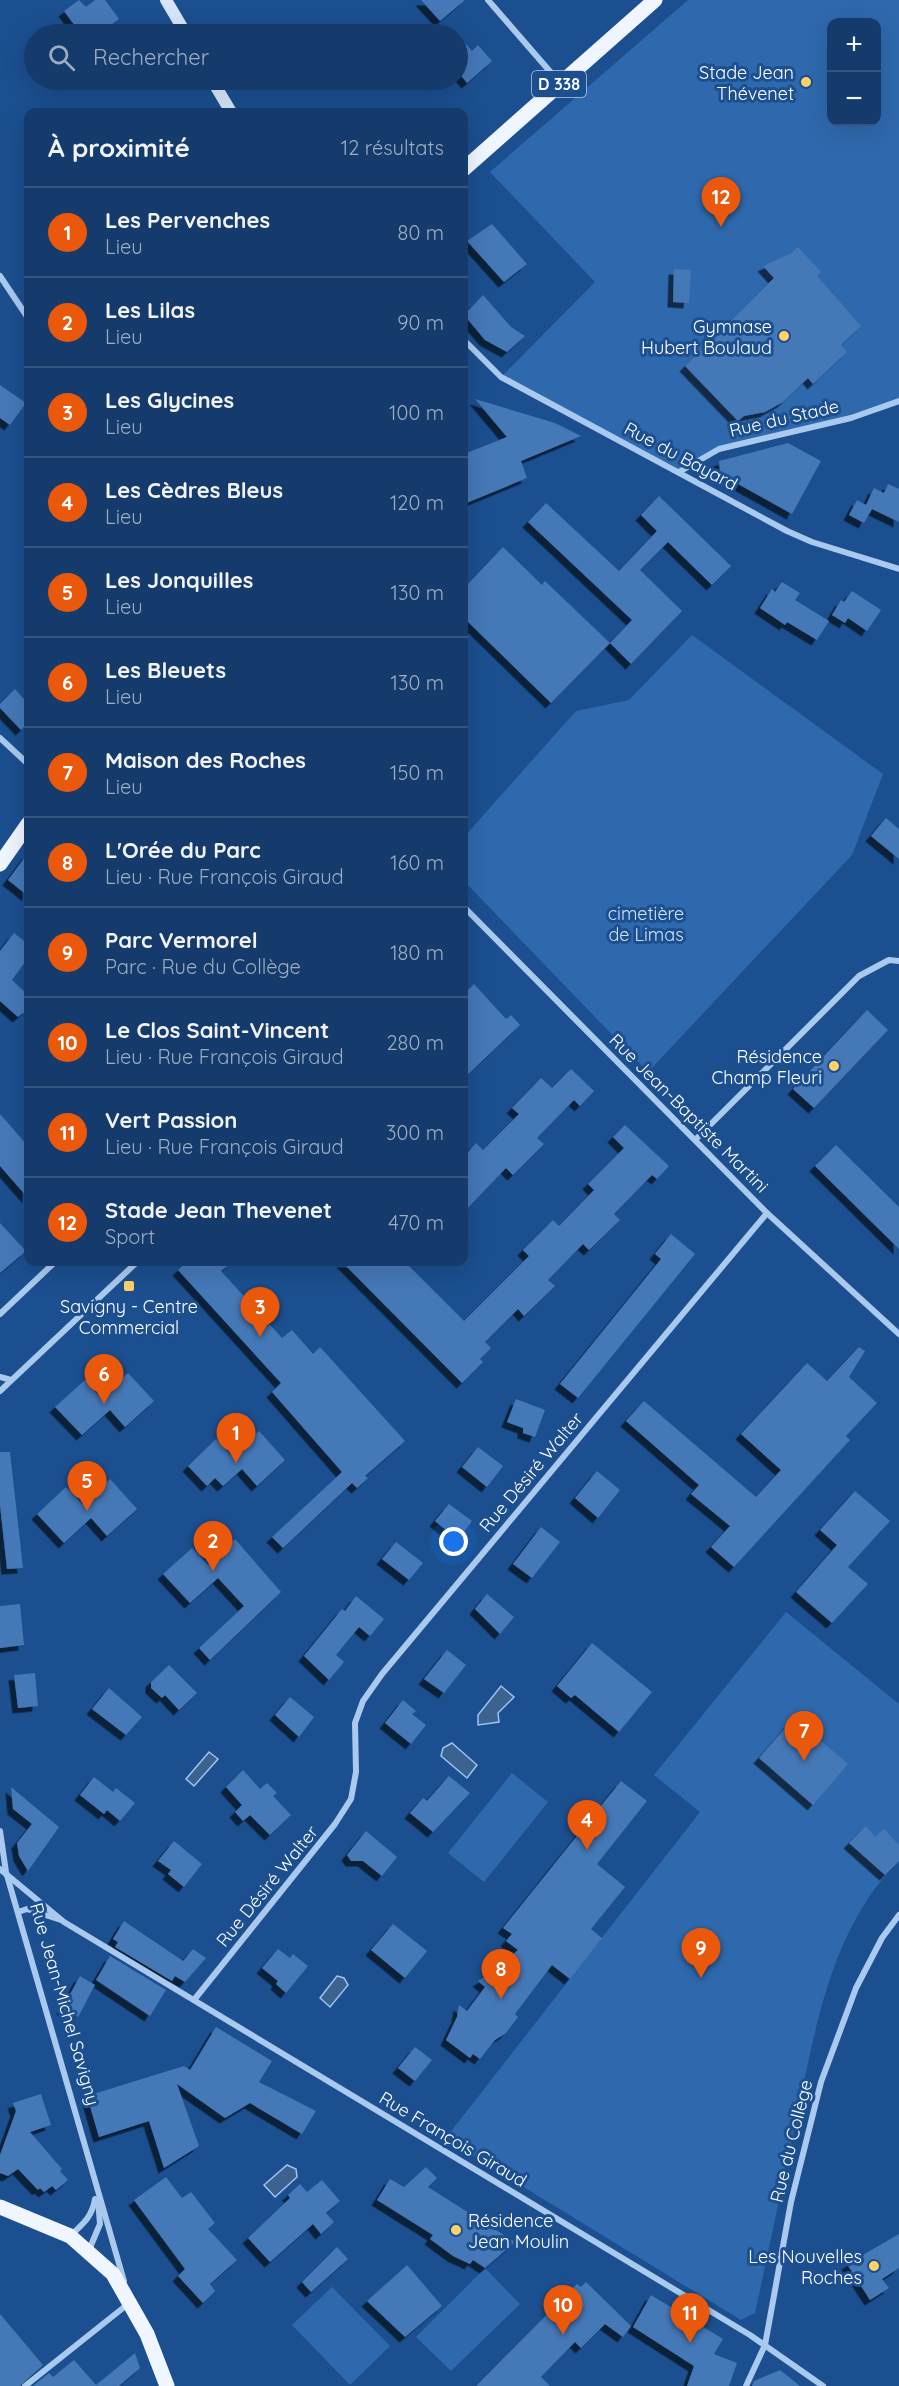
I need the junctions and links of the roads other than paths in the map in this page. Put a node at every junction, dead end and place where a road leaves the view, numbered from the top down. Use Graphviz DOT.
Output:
graph roads {
  1 [pos="166,0"];
  2 [pos="488,0"];
  3 [pos="655,0"];
  4 [pos="180,24"];
  5 [pos="560,83"];
  6 [pos="218,90"];
  7 [pos="229,108"];
  8 [pos="468,165"];
  9 [pos="0,276"];
  10 [pos="24,312"];
  11 [pos="468,344"];
  12 [pos="899,401"];
  13 [pos="679,472"];
  14 [pos="899,569"];
  15 [pos="0,738"];
  16 [pos="24,760"];
  17 [pos="24,830"];
  18 [pos="0,864"];
  19 [pos="468,911"];
  20 [pos="899,961"];
  21 [pos="695,1140"];
  22 [pos="767,1212"];
  23 [pos="51,1266"];
  24 [pos="133,1266"];
  25 [pos="0,1314"];
  26 [pos="899,1334"];
  27 [pos="0,1377"];
  28 [pos="11,1380"];
  29 [pos="0,1391"];
  30 [pos="0,1831"];
  31 [pos="3,1871"];
  32 [pos="18,1912"];
  33 [pos="899,1915"];
  34 [pos="64,1922"];
  35 [pos="195,2000"];
  36 [pos="97,2187"];
  37 [pos="0,2207"];
  38 [pos="70,2236"];
  39 [pos="89,2252"];
  40 [pos="130,2302"];
  41 [pos="765,2344"];
  42 [pos="25,2386"];
  43 [pos="167,2386"];
  44 [pos="746,2386"];
  45 [pos="823,2386"];
  1 -- 4 [label="main road"];
  2 -- 5 [label="street"];
  3 -- 5 [label="main road, D 338"];
  5 -- 8 [label="main road, D 338"];
  6 -- 7 [label="main road"];
  9 -- 10 [label="street"];
  11 -- 13 [label="street, Rue du Bayard"];
  12 -- 13 [label="street, Rue du Stade"];
  13 -- 14 [label="street, Rue du Bayard"];
  15 -- 16 [label="street"];
  17 -- 18 [label="main road"];
  19 -- 21 [label="street, Rue Jean-Baptiste Martini"];
  20 -- 21 [label="street"];
  21 -- 22 [label="street, Rue Jean-Baptiste Martini"];
  22 -- 26 [label="street, Rue Jean-Baptiste Martini"];
  22 -- 35 [label="street, Rue Désiré Walter"];
  23 -- 25 [label="street"];
  24 -- 28 [label="street"];
  27 -- 28 [label="street"];
  28 -- 29 [label="street"];
  30 -- 31 [label="street, Rue Jean-Michel Savigny"];
  31 -- 32 [label="street, Rue Jean-Michel Savigny"];
  31 -- 34 [label="street, Rue François Giraud"];
  32 -- 34 [label="street, Rue François Giraud"];
  32 -- 36 [label="street, Rue Jean-Michel Savigny"];
  33 -- 41 [label="street, Rue du Collège"];
  34 -- 35 [label="street, Rue François Giraud"];
  35 -- 41 [label="street, Rue François Giraud"];
  36 -- 38 [label="street, Rue Jean-Michel Savigny"];
  36 -- 39 [label="street, Rue Jean-Michel Savigny"];
  36 -- 40 [label="street, Rue Jean-Michel Savigny"];
  37 -- 38 [label="main road"];
  38 -- 39 [label="main road, Rue Jean-Michel Savigny"];
  39 -- 40 [label="main road, Rue Jean-Michel Savigny"];
  40 -- 42 [label="street"];
  40 -- 43 [label="main road, Rue Jean-Michel Savigny"];
  41 -- 44 [label="street, Rue du Collège"];
  41 -- 45 [label="street, Rue François Giraud"];
}
